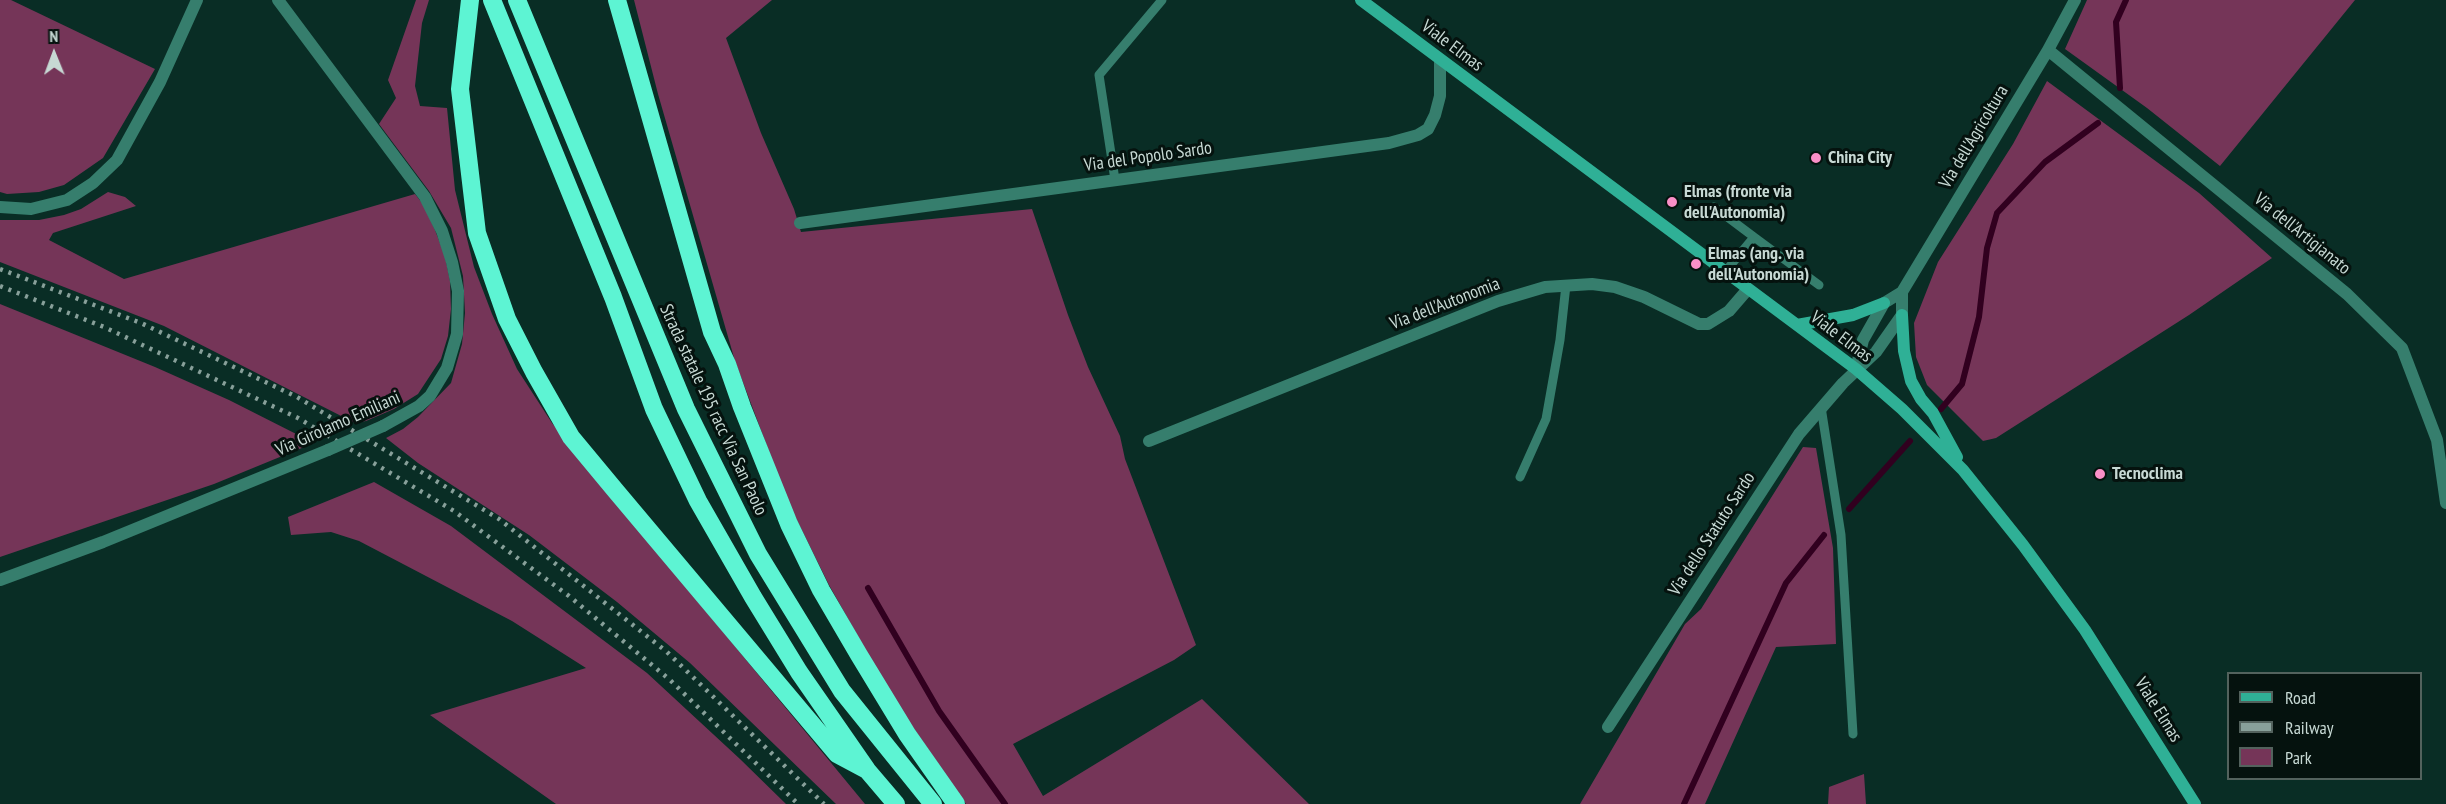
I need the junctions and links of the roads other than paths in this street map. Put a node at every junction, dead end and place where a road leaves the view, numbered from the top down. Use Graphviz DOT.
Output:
graph roads {
  1 [pos="197,0"];
  2 [pos="278,0"];
  3 [pos="470,0"];
  4 [pos="492,0"];
  5 [pos="617,0"];
  6 [pos="1162,0"];
  7 [pos="1361,0"];
  8 [pos="2075,0"];
  9 [pos="518,1"];
  10 [pos="2048,50"];
  11 [pos="1440,60"];
  12 [pos="1115,180"];
  13 [pos="0,207"];
  14 [pos="1714,207"];
  15 [pos="800,223"];
  16 [pos="1754,237"];
  17 [pos="1725,272"];
  18 [pos="1566,285"];
  19 [pos="1819,285"];
  20 [pos="1748,289"];
  21 [pos="1902,292"];
  22 [pos="1884,303"];
  23 [pos="1902,315"];
  24 [pos="1797,325"];
  25 [pos="1856,369"];
  26 [pos="1821,407"];
  27 [pos="1149,441"];
  28 [pos="1964,472"];
  29 [pos="1520,477"];
  30 [pos="2446,503"];
  31 [pos="0,580"];
  32 [pos="1608,727"];
  33 [pos="1853,734"];
  34 [pos="867,770"];
  35 [pos="896,804"];
  36 [pos="933,804"];
  37 [pos="956,804"];
  38 [pos="2196,804"];
  1 -- 13 [label="street"];
  2 -- 31 [label="street, Via Girolamo Emiliani, bridge"];
  3 -- 34 [label="highway"];
  4 -- 34 [label="highway"];
  5 -- 37 [label="highway"];
  6 -- 12 [label="lane"];
  7 -- 11 [label="main road, Viale Elmas"];
  8 -- 10 [label="street, Via dell'Agricoltura"];
  9 -- 36 [label="highway, Strada statale 195 racc Via San Paolo"];
  10 -- 21 [label="street, Via dell'Agricoltura"];
  10 -- 30 [label="street, Via dell'Artigianato"];
  11 -- 12 [label="street, Via del Popolo Sardo"];
  11 -- 17 [label="main road, Viale Elmas"];
  12 -- 15 [label="street, Via del Popolo Sardo"];
  14 -- 16 [label="lane"];
  16 -- 17 [label="lane"];
  16 -- 19 [label="lane"];
  17 -- 20 [label="main road, Viale Elmas"];
  18 -- 20 [label="street, Via dell'Autonomia"];
  18 -- 27 [label="street, Via dell'Autonomia"];
  18 -- 29 [label="lane"];
  20 -- 24 [label="main road, Viale Elmas"];
  21 -- 22 [label="street, Via dell'Agricoltura"];
  21 -- 23 [label="street"];
  22 -- 24 [label="main road"];
  22 -- 25 [label="street, Via dell'Agricoltura"];
  23 -- 25 [label="street"];
  23 -- 28 [label="main road"];
  24 -- 25 [label="main road, Viale Elmas"];
  25 -- 26 [label="street, Via dello Statuto Sardo"];
  25 -- 28 [label="main road, Viale Elmas"];
  26 -- 32 [label="street, Via dello Statuto Sardo"];
  26 -- 33 [label="lane"];
  28 -- 38 [label="main road, Viale Elmas"];
  34 -- 35 [label="highway"];
}
